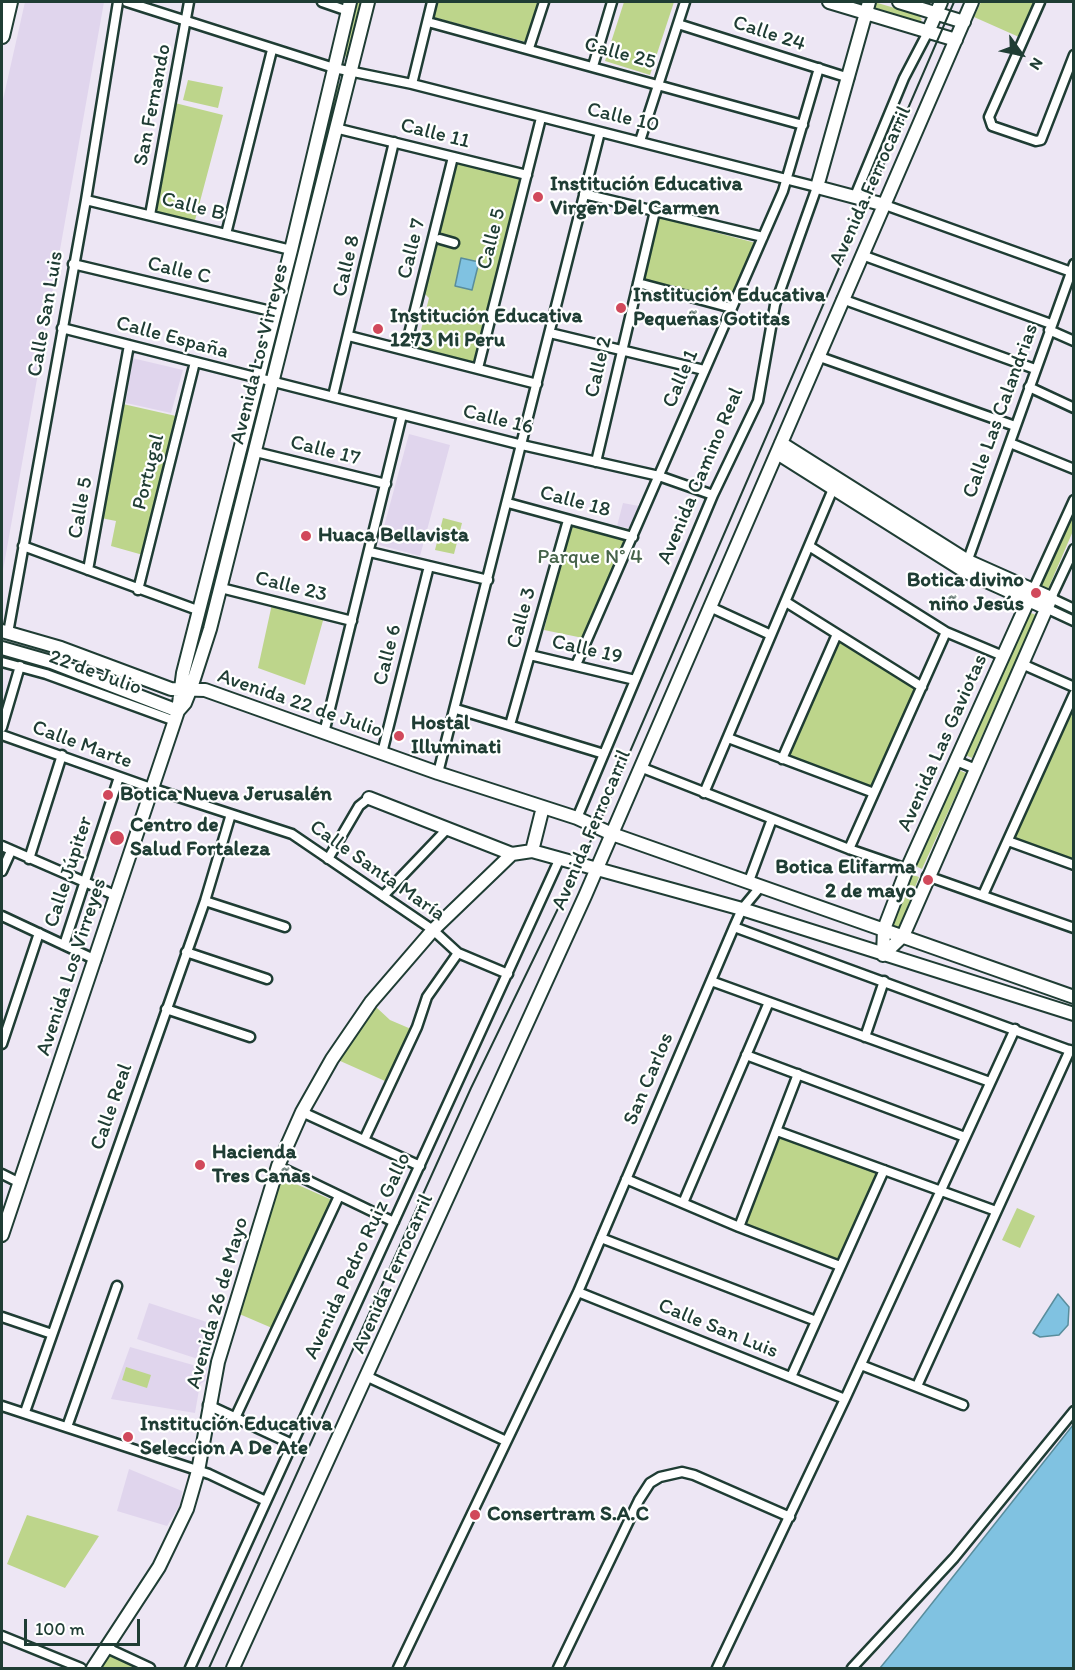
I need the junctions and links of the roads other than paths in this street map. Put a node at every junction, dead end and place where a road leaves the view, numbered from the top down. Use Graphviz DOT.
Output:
graph roads {
  1 [pos="9,2"];
  2 [pos="118,2"];
  3 [pos="127,2"];
  4 [pos="189,2"];
  5 [pos="322,2"];
  6 [pos="368,2"];
  7 [pos="432,2"];
  8 [pos="544,2"];
  9 [pos="612,2"];
  10 [pos="685,2"];
  11 [pos="829,2"];
  12 [pos="900,2"];
  13 [pos="972,2"];
  14 [pos="1040,2"];
  15 [pos="349,6"];
  16 [pos="867,7"];
  17 [pos="939,7"];
  18 [pos="186,22"];
  19 [pos="428,22"];
  20 [pos="964,22"];
  21 [pos="678,24"];
  22 [pos="928,32"];
  23 [pos="2,36"];
  24 [pos="956,40"];
  25 [pos="529,48"];
  26 [pos="272,50"];
  27 [pos="1074,55"];
  28 [pos="593,66"];
  29 [pos="334,68"];
  30 [pos="819,68"];
  31 [pos="351,70"];
  32 [pos="849,78"];
  33 [pos="658,83"];
  34 [pos="412,84"];
  35 [pos="541,118"];
  36 [pos="803,125"];
  37 [pos="335,128"];
  38 [pos="600,132"];
  39 [pos="640,141"];
  40 [pos="394,142"];
  41 [pos="453,157"];
  42 [pos="527,175"];
  43 [pos="788,179"];
  44 [pos="817,187"];
  45 [pos="584,194"];
  46 [pos="855,196"];
  47 [pos="86,200"];
  48 [pos="885,205"];
  49 [pos="655,211"];
  50 [pos="150,214"];
  51 [pos="226,234"];
  52 [pos="764,237"];
  53 [pos="440,240"];
  54 [pos="454,243"];
  55 [pos="291,250"];
  56 [pos="862,255"];
  57 [pos="74,264"];
  58 [pos="1073,269"];
  59 [pos="638,283"];
  60 [pos="842,299"];
  61 [pos="732,308"];
  62 [pos="275,312"];
  63 [pos="1050,327"];
  64 [pos="62,328"];
  65 [pos="550,333"];
  66 [pos="349,336"];
  67 [pos="1074,341"];
  68 [pos="129,345"];
  69 [pos="622,349"];
  70 [pos="405,350"];
  71 [pos="817,356"];
  72 [pos="195,362"];
  73 [pos="478,368"];
  74 [pos="1035,369"];
  75 [pos="704,370"];
  76 [pos="259,379"];
  77 [pos="273,383"];
  78 [pos="537,384"];
  79 [pos="1029,387"];
  80 [pos="333,396"];
  81 [pos="1074,408"];
  82 [pos="402,416"];
  83 [pos="1016,426"];
  84 [pos="1010,442"];
  85 [pos="522,445"];
  86 [pos="779,448"];
  87 [pos="256,452"];
  88 [pos="596,462"];
  89 [pos="1074,469"];
  90 [pos="659,476"];
  91 [pos="386,484"];
  92 [pos="834,489"];
  93 [pos="713,495"];
  94 [pos="1074,500"];
  95 [pos="508,502"];
  96 [pos="568,520"];
  97 [pos="633,537"];
  98 [pos="23,546"];
  99 [pos="809,546"];
  100 [pos="1074,549"];
  101 [pos="370,552"];
  102 [pos="429,566"];
  103 [pos="966,566"];
  104 [pos="88,570"];
  105 [pos="488,580"];
  106 [pos="221,588"];
  107 [pos="138,590"];
  108 [pos="1030,596"];
  109 [pos="786,602"];
  110 [pos="1048,603"];
  111 [pos="710,607"];
  112 [pos="1074,609"];
  113 [pos="200,611"];
  114 [pos="352,621"];
  115 [pos="1074,621"];
  116 [pos="5,632"];
  117 [pos="946,632"];
  118 [pos="837,634"];
  119 [pos="771,635"];
  120 [pos="2,648"];
  121 [pos="530,655"];
  122 [pos="1003,656"];
  123 [pos="2,662"];
  124 [pos="1022,664"];
  125 [pos="576,665"];
  126 [pos="20,666"];
  127 [pos="635,680"];
  128 [pos="922,687"];
  129 [pos="1074,687"];
  130 [pos="185,689"];
  131 [pos="1074,694"];
  132 [pos="456,709"];
  133 [pos="176,716"];
  134 [pos="510,726"];
  135 [pos="2,727"];
  136 [pos="324,733"];
  137 [pos="2,735"];
  138 [pos="728,738"];
  139 [pos="382,753"];
  140 [pos="604,754"];
  141 [pos="62,755"];
  142 [pos="782,759"];
  143 [pos="956,761"];
  144 [pos="640,768"];
  145 [pos="976,769"];
  146 [pos="438,773"];
  147 [pos="119,777"];
  148 [pos="151,788"];
  149 [pos="704,793"];
  150 [pos="874,794"];
  151 [pos="369,798"];
  152 [pos="543,807"];
  153 [pos="231,814"];
  154 [pos="577,818"];
  155 [pos="772,819"];
  156 [pos="448,828"];
  157 [pos="612,834"];
  158 [pos="1008,841"];
  159 [pos="2,846"];
  160 [pos="849,849"];
  161 [pos="11,850"];
  162 [pos="532,851"];
  163 [pos="513,854"];
  164 [pos="560,858"];
  165 [pos="29,859"];
  166 [pos="328,859"];
  167 [pos="1074,865"];
  168 [pos="597,868"];
  169 [pos="908,869"];
  170 [pos="2,871"];
  171 [pos="927,876"];
  172 [pos="85,883"];
  173 [pos="755,884"];
  174 [pos="983,895"];
  175 [pos="117,896"];
  176 [pos="382,896"];
  177 [pos="205,901"];
  178 [pos="742,909"];
  179 [pos="2,916"];
  180 [pos="285,927"];
  181 [pos="734,927"];
  182 [pos="1074,928"];
  183 [pos="884,929"];
  184 [pos="433,930"];
  185 [pos="39,933"];
  186 [pos="903,936"];
  187 [pos="64,945"];
  188 [pos="186,952"];
  189 [pos="458,953"];
  190 [pos="883,955"];
  191 [pos="96,960"];
  192 [pos="508,974"];
  193 [pos="267,979"];
  194 [pos="711,981"];
  195 [pos="884,981"];
  196 [pos="1074,997"];
  197 [pos="769,1002"];
  198 [pos="166,1010"];
  199 [pos="1074,1014"];
  200 [pos="1015,1029"];
  201 [pos="250,1037"];
  202 [pos="865,1037"];
  203 [pos="2,1044"];
  204 [pos="1072,1051"];
  205 [pos="746,1055"];
  206 [pos="798,1074"];
  207 [pos="990,1082"];
  208 [pos="302,1112"];
  209 [pos="777,1131"];
  210 [pos="965,1137"];
  211 [pos="364,1140"];
  212 [pos="420,1166"];
  213 [pos="278,1167"];
  214 [pos="884,1170"];
  215 [pos="2,1174"];
  216 [pos="626,1179"];
  217 [pos="20,1183"];
  218 [pos="941,1191"];
  219 [pos="339,1196"];
  220 [pos="683,1203"];
  221 [pos="996,1211"];
  222 [pos="394,1222"];
  223 [pos="739,1227"];
  224 [pos="2,1235"];
  225 [pos="601,1238"];
  226 [pos="840,1266"];
  227 [pos="117,1286"];
  228 [pos="578,1292"];
  229 [pos="2,1317"];
  230 [pos="816,1321"];
  231 [pos="52,1334"];
  232 [pos="861,1365"];
  233 [pos="368,1377"];
  234 [pos="790,1377"];
  235 [pos="917,1386"];
  236 [pos="845,1399"];
  237 [pos="963,1405"];
  238 [pos="2,1406"];
  239 [pos="208,1406"];
  240 [pos="1074,1411"];
  241 [pos="26,1412"];
  242 [pos="236,1418"];
  243 [pos="67,1427"];
  244 [pos="506,1441"];
  245 [pos="292,1444"];
  246 [pos="198,1472"];
  247 [pos="266,1501"];
  248 [pos="790,1517"];
  249 [pos="2,1636"];
  250 [pos="107,1648"];
  251 [pos="81,1668"];
  252 [pos="93,1668"];
  253 [pos="150,1668"];
  254 [pos="189,1668"];
  255 [pos="233,1668"];
  256 [pos="398,1668"];
  257 [pos="558,1668"];
  258 [pos="717,1668"];
  259 [pos="852,1668"];
  1 -- 23 [label="main road"];
  2 -- 47 [label="street, Calle San Luis"];
  3 -- 18 [label="street, Calle 10"];
  4 -- 18 [label="street, San Fernando"];
  5 -- 15 [label="street"];
  6 -- 31 [label="street, Avenida Los Virreyes"];
  7 -- 19 [label="street"];
  8 -- 25 [label="street"];
  9 -- 28 [label="street"];
  10 -- 21 [label="street"];
  11 -- 16 [label="street"];
  12 -- 17 [label="street"];
  13 -- 20 [label="street, Avenida Ferrocarril"];
  14 -- 27 [label="street"];
  15 -- 29 [label="street, Avenida Los Virreyes"];
  16 -- 22 [label="street"];
  16 -- 32 [label="street, Avenida Camino Real"];
  17 -- 20 [label="street"];
  17 -- 22 [label="street, Avenida Ferrocarril"];
  18 -- 26 [label="street, Calle 10"];
  18 -- 50 [label="street, San Fernando"];
  19 -- 25 [label="street, Calle 25"];
  19 -- 34 [label="street"];
  20 -- 24 [label="street, Avenida Ferrocarril"];
  21 -- 30 [label="street, Calle 24"];
  21 -- 33 [label="street"];
  22 -- 24 [label="street"];
  22 -- 46 [label="street, Avenida Ferrocarril"];
  24 -- 48 [label="street, Avenida Ferrocarril"];
  25 -- 28 [label="street, Calle 25"];
  26 -- 29 [label="street, Calle 10"];
  26 -- 51 [label="street"];
  28 -- 33 [label="street, Calle 25"];
  29 -- 31 [label="street, Calle 10"];
  29 -- 55 [label="street, Avenida Los Virreyes"];
  30 -- 32 [label="street, Calle 24"];
  30 -- 36 [label="street, Calle 1"];
  31 -- 34 [label="street, Calle 10"];
  31 -- 37 [label="street, Avenida Los Virreyes"];
  32 -- 44 [label="street, Avenida Camino Real"];
  33 -- 36 [label="street, Calle 25"];
  33 -- 39 [label="street"];
  34 -- 35 [label="street, Calle 10"];
  35 -- 38 [label="street, Calle 10"];
  35 -- 42 [label="street, Calle 5"];
  36 -- 43 [label="street, Calle 1"];
  37 -- 40 [label="street, Calle 11"];
  37 -- 77 [label="street, Avenida Los Virreyes"];
  38 -- 39 [label="street, Calle 10"];
  38 -- 45 [label="street"];
  39 -- 43 [label="street, Calle 10"];
  40 -- 41 [label="street, Calle 11"];
  40 -- 66 [label="street, Calle 8"];
  41 -- 42 [label="street, Calle 11"];
  41 -- 70 [label="street, Calle 7"];
  42 -- 73 [label="street, Calle 5"];
  43 -- 44 [label="street, Calle 10"];
  43 -- 52 [label="street, Calle 1"];
  44 -- 46 [label="street, Calle 10"];
  44 -- 93 [label="street, Avenida Camino Real"];
  45 -- 49 [label="street"];
  45 -- 65 [label="street"];
  46 -- 48 [label="street, Calle 10"];
  47 -- 50 [label="street, Calle B"];
  47 -- 57 [label="street, Calle San Luis"];
  48 -- 56 [label="street, Avenida Ferrocarril"];
  48 -- 58 [label="street"];
  49 -- 52 [label="street"];
  49 -- 59 [label="street, Calle 2"];
  50 -- 51 [label="street, Calle B"];
  51 -- 55 [label="street, Calle B"];
  52 -- 61 [label="street, Calle 1"];
  53 -- 54 [label="street"];
  55 -- 62 [label="street, Avenida Los Virreyes"];
  56 -- 60 [label="street, Avenida Ferrocarril"];
  56 -- 63 [label="street"];
  57 -- 62 [label="street, Calle C"];
  57 -- 64 [label="street, Calle San Luis"];
  58 -- 63 [label="street, Calle Las Calandrias"];
  59 -- 61 [label="street"];
  59 -- 69 [label="street, Calle 2"];
  60 -- 71 [label="street, Avenida Ferrocarril"];
  60 -- 74 [label="street"];
  61 -- 75 [label="street, Calle 1"];
  62 -- 76 [label="street, Avenida Los Virreyes"];
  63 -- 67 [label="street"];
  63 -- 74 [label="street, Calle Las Calandrias"];
  64 -- 68 [label="street, Calle España"];
  64 -- 98 [label="street, Calle San Luis"];
  65 -- 69 [label="street"];
  65 -- 78 [label="street"];
  66 -- 70 [label="street"];
  66 -- 80 [label="street, Calle 8"];
  68 -- 72 [label="street, Calle España"];
  68 -- 104 [label="street, Calle 5"];
  69 -- 75 [label="street"];
  69 -- 88 [label="street, Calle 2"];
  70 -- 73 [label="street"];
  71 -- 83 [label="street"];
  71 -- 86 [label="street, Avenida Ferrocarril"];
  72 -- 76 [label="street, Calle España"];
  72 -- 107 [label="street, Portugal"];
  73 -- 78 [label="street"];
  74 -- 79 [label="street, Calle Las Calandrias"];
  75 -- 90 [label="street, Calle 1"];
  76 -- 77 [label="street, Calle España"];
  76 -- 113 [label="street, Avenida Los Virreyes"];
  77 -- 80 [label="street, Calle 16"];
  77 -- 87 [label="street, Avenida Los Virreyes"];
  78 -- 85 [label="street"];
  79 -- 81 [label="street"];
  79 -- 83 [label="street, Calle Las Calandrias"];
  80 -- 82 [label="street, Calle 16"];
  82 -- 85 [label="street, Calle 16"];
  82 -- 91 [label="street"];
  83 -- 84 [label="street, Calle Las Calandrias"];
  84 -- 89 [label="street"];
  84 -- 103 [label="street, Calle Las Calandrias"];
  85 -- 88 [label="street, Calle 16"];
  85 -- 95 [label="street"];
  86 -- 92 [label="street"];
  86 -- 103 [label="street"];
  86 -- 111 [label="street, Avenida Ferrocarril"];
  87 -- 91 [label="street, Calle 17"];
  87 -- 106 [label="street, Avenida Los Virreyes"];
  88 -- 90 [label="street, Calle 16"];
  90 -- 93 [label="street, Calle 16"];
  90 -- 97 [label="street, Calle 1"];
  91 -- 101 [label="street"];
  92 -- 99 [label="street"];
  92 -- 103 [label="street"];
  93 -- 127 [label="street, Avenida Camino Real"];
  94 -- 108 [label="street, Avenida Las Gaviotas"];
  95 -- 96 [label="street, Calle 18"];
  95 -- 105 [label="street"];
  96 -- 97 [label="street, Calle 18"];
  96 -- 121 [label="street, Calle 3"];
  97 -- 125 [label="street, Calle 1"];
  98 -- 104 [label="street"];
  98 -- 116 [label="street, Calle San Luis"];
  99 -- 109 [label="street"];
  99 -- 117 [label="street"];
  100 -- 110 [label="street, Avenida Las Gaviotas"];
  101 -- 102 [label="street"];
  101 -- 114 [label="street"];
  102 -- 105 [label="street"];
  102 -- 139 [label="street, Calle 6"];
  103 -- 108 [label="street"];
  104 -- 107 [label="street"];
  105 -- 132 [label="street"];
  106 -- 114 [label="street, Calle 23"];
  106 -- 130 [label="street, Avenida Los Virreyes"];
  107 -- 113 [label="street"];
  108 -- 110 [label="street"];
  108 -- 122 [label="street, Avenida Las Gaviotas"];
  109 -- 118 [label="street"];
  109 -- 119 [label="street"];
  110 -- 112 [label="street"];
  110 -- 115 [label="street"];
  110 -- 124 [label="street, Avenida Las Gaviotas"];
  111 -- 119 [label="street"];
  111 -- 144 [label="street, Avenida Ferrocarril"];
  113 -- 130 [label="street, Avenida Los Virreyes"];
  114 -- 136 [label="street"];
  116 -- 130 [label="street, Avenida 22 de Julio"];
  117 -- 122 [label="street"];
  117 -- 128 [label="street"];
  118 -- 128 [label="street"];
  118 -- 142 [label="street"];
  119 -- 138 [label="street"];
  120 -- 133 [label="street"];
  121 -- 125 [label="street, Calle 19"];
  121 -- 134 [label="street, Calle 3"];
  122 -- 143 [label="street, Avenida Las Gaviotas"];
  123 -- 126 [label="street, 22 de Julio"];
  124 -- 129 [label="street"];
  124 -- 145 [label="street, Avenida Las Gaviotas"];
  125 -- 127 [label="street, Calle 19"];
  126 -- 133 [label="street, 22 de Julio"];
  126 -- 135 [label="street"];
  127 -- 140 [label="street, Avenida Camino Real"];
  128 -- 150 [label="street"];
  130 -- 133 [label="street, Avenida Los Virreyes"];
  130 -- 136 [label="street, Avenida 22 de Julio"];
  131 -- 158 [label="street"];
  132 -- 134 [label="street"];
  132 -- 146 [label="street"];
  133 -- 148 [label="street, Avenida Los Virreyes"];
  134 -- 140 [label="street"];
  136 -- 139 [label="street, Avenida 22 de Julio"];
  137 -- 141 [label="street, Calle Marte"];
  138 -- 142 [label="street"];
  138 -- 149 [label="street"];
  139 -- 146 [label="street, Avenida 22 de Julio"];
  140 -- 154 [label="street, Avenida Camino Real"];
  141 -- 147 [label="street, Calle Marte"];
  141 -- 165 [label="street"];
  142 -- 150 [label="street"];
  143 -- 145 [label="street"];
  143 -- 169 [label="street, Avenida Las Gaviotas"];
  144 -- 149 [label="street"];
  144 -- 157 [label="street, Avenida Ferrocarril"];
  145 -- 171 [label="street, Avenida Las Gaviotas"];
  146 -- 152 [label="street, Avenida 22 de Julio"];
  147 -- 148 [label="street, Calle Marte"];
  147 -- 172 [label="street, Calle Júpiter"];
  148 -- 153 [label="street, Calle Santa María"];
  148 -- 175 [label="street, Avenida Los Virreyes"];
  149 -- 155 [label="street"];
  150 -- 160 [label="street"];
  151 -- 156 [label="street"];
  151 -- 166 [label="street"];
  152 -- 154 [label="street, Avenida 22 de Julio"];
  152 -- 162 [label="street"];
  153 -- 166 [label="street, Calle Santa María"];
  153 -- 177 [label="street, Calle Real"];
  154 -- 157 [label="street, Avenida 22 de Julio"];
  155 -- 160 [label="street"];
  155 -- 173 [label="street, San Carlos"];
  156 -- 163 [label="street"];
  156 -- 176 [label="street"];
  157 -- 168 [label="street, Avenida Ferrocarril"];
  157 -- 173 [label="street, Avenida 22 de Julio"];
  158 -- 167 [label="street"];
  158 -- 174 [label="street"];
  159 -- 161 [label="street"];
  160 -- 169 [label="street"];
  161 -- 165 [label="street"];
  161 -- 170 [label="street"];
  162 -- 163 [label="street"];
  162 -- 164 [label="street"];
  163 -- 184 [label="street, Avenida 26 de Mayo"];
  164 -- 168 [label="street"];
  164 -- 192 [label="street, Avenida Pedro Ruiz Gallo"];
  165 -- 172 [label="street"];
  166 -- 176 [label="street, Calle Santa María"];
  168 -- 178 [label="street"];
  168 -- 233 [label="street, Avenida Ferrocarril"];
  169 -- 183 [label="street, Avenida Las Gaviotas"];
  171 -- 174 [label="street"];
  171 -- 186 [label="street, Avenida Las Gaviotas"];
  172 -- 175 [label="street"];
  172 -- 187 [label="street, Calle Júpiter"];
  173 -- 178 [label="street, San Carlos"];
  173 -- 183 [label="street, Avenida 22 de Julio"];
  174 -- 182 [label="street"];
  175 -- 191 [label="street, Avenida Los Virreyes"];
  176 -- 184 [label="street, Calle Santa María"];
  177 -- 180 [label="street"];
  177 -- 188 [label="street, Calle Real"];
  178 -- 181 [label="street, San Carlos"];
  178 -- 190 [label="street"];
  179 -- 185 [label="street"];
  181 -- 194 [label="street, San Carlos"];
  181 -- 195 [label="street"];
  183 -- 186 [label="street, Avenida 22 de Julio"];
  183 -- 190 [label="street, Avenida Las Gaviotas"];
  184 -- 189 [label="street, Calle Santa María"];
  184 -- 208 [label="street, Avenida 26 de Mayo"];
  185 -- 187 [label="street"];
  185 -- 203 [label="street"];
  186 -- 190 [label="street, Avenida Las Gaviotas"];
  186 -- 196 [label="street, Avenida 22 de Julio"];
  187 -- 191 [label="street"];
  188 -- 193 [label="street"];
  188 -- 198 [label="street, Calle Real"];
  189 -- 192 [label="street, Calle Santa María"];
  189 -- 211 [label="street"];
  190 -- 199 [label="street"];
  191 -- 217 [label="street, Avenida Los Virreyes"];
  192 -- 212 [label="street, Avenida Pedro Ruiz Gallo"];
  194 -- 197 [label="street"];
  194 -- 216 [label="street, San Carlos"];
  195 -- 200 [label="street"];
  195 -- 202 [label="street"];
  197 -- 202 [label="street"];
  197 -- 205 [label="street"];
  198 -- 201 [label="street"];
  198 -- 231 [label="street, Calle Real"];
  200 -- 204 [label="street"];
  200 -- 207 [label="street"];
  202 -- 207 [label="street"];
  204 -- 221 [label="street"];
  205 -- 206 [label="street"];
  205 -- 220 [label="street"];
  206 -- 209 [label="street"];
  206 -- 210 [label="street"];
  207 -- 210 [label="street"];
  208 -- 211 [label="street"];
  208 -- 213 [label="street, Avenida 26 de Mayo"];
  209 -- 214 [label="street"];
  209 -- 223 [label="street"];
  210 -- 218 [label="street"];
  211 -- 212 [label="street"];
  212 -- 222 [label="street, Avenida Pedro Ruiz Gallo"];
  213 -- 219 [label="street"];
  213 -- 239 [label="street, Avenida 26 de Mayo"];
  214 -- 218 [label="street"];
  214 -- 226 [label="street"];
  215 -- 217 [label="street"];
  216 -- 220 [label="street"];
  216 -- 225 [label="street, San Carlos"];
  217 -- 224 [label="street, Avenida Los Virreyes"];
  218 -- 221 [label="street"];
  218 -- 232 [label="street"];
  219 -- 222 [label="street"];
  219 -- 242 [label="street"];
  220 -- 223 [label="street"];
  221 -- 235 [label="street"];
  222 -- 245 [label="street, Avenida Pedro Ruiz Gallo"];
  223 -- 226 [label="street"];
  225 -- 228 [label="street, San Carlos"];
  225 -- 230 [label="street"];
  226 -- 230 [label="street"];
  227 -- 243 [label="street"];
  228 -- 234 [label="street, Calle San Luis"];
  228 -- 244 [label="street, San Carlos"];
  229 -- 231 [label="street"];
  230 -- 234 [label="street"];
  231 -- 241 [label="street, Calle Real"];
  232 -- 235 [label="street"];
  232 -- 236 [label="street"];
  233 -- 244 [label="street"];
  233 -- 255 [label="street, Avenida Ferrocarril"];
  234 -- 236 [label="street, Calle San Luis"];
  235 -- 237 [label="street"];
  236 -- 248 [label="street"];
  238 -- 241 [label="street"];
  239 -- 242 [label="street"];
  239 -- 246 [label="street, Avenida 26 de Mayo"];
  240 -- 259 [label="street"];
  241 -- 243 [label="street"];
  242 -- 245 [label="street"];
  243 -- 246 [label="street"];
  244 -- 256 [label="street, San Carlos"];
  245 -- 247 [label="street, Avenida Pedro Ruiz Gallo"];
  246 -- 247 [label="street"];
  246 -- 250 [label="street, Avenida 26 de Mayo"];
  247 -- 254 [label="street, Avenida Pedro Ruiz Gallo"];
  248 -- 257 [label="street"];
  248 -- 258 [label="street"];
  249 -- 251 [label="street"];
  250 -- 252 [label="street, Avenida 26 de Mayo"];
  250 -- 253 [label="street"];
}
